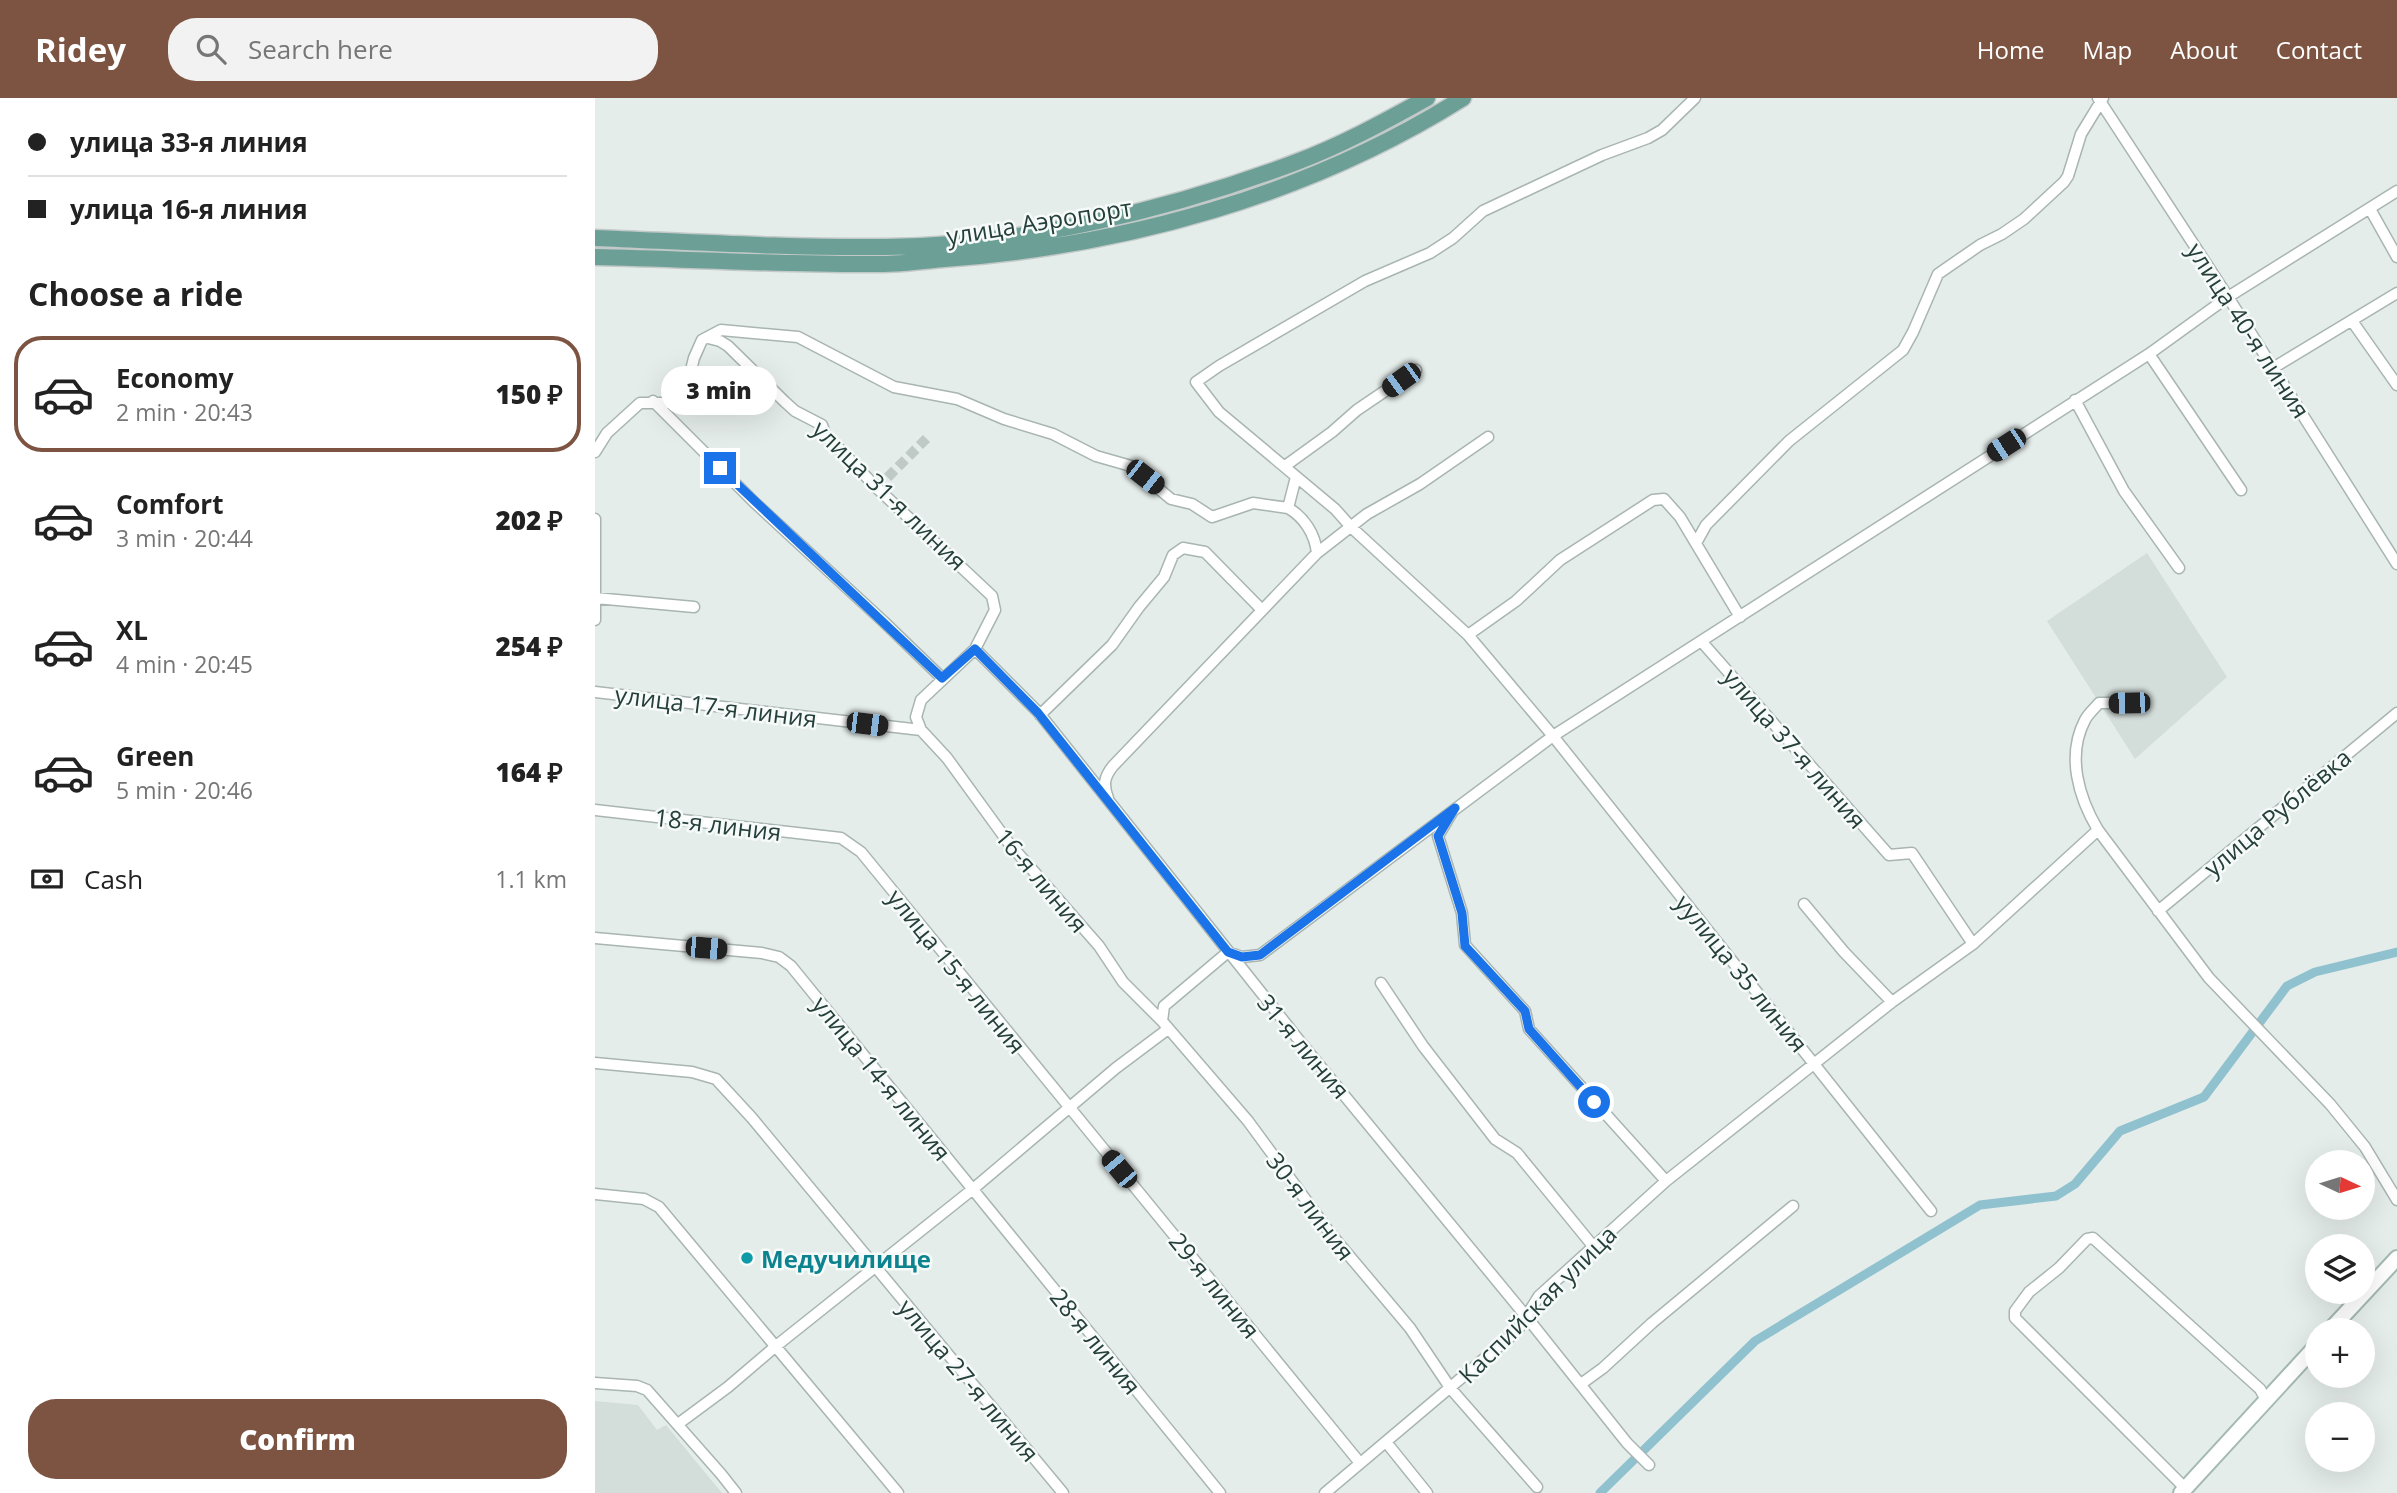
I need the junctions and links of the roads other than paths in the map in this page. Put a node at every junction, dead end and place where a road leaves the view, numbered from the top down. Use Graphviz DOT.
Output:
graph roads {
  1 [pos="1427,98"];
  2 [pos="1463,98"];
  3 [pos="1695,98"];
  4 [pos="2100,99"];
  5 [pos="2397,191"];
  6 [pos="2370,209"];
  7 [pos="595,238"];
  8 [pos="595,257"];
  9 [pos="2397,257"];
  10 [pos="2397,293"];
  11 [pos="2228,297"];
  12 [pos="2352,321"];
  13 [pos="708,338"];
  14 [pos="2149,354"];
  15 [pos="2273,368"];
  16 [pos="1416,370"];
  17 [pos="2397,384"];
  18 [pos="2075,400"];
  19 [pos="653,401"];
  20 [pos="1488,437"];
  21 [pos="595,452"];
  22 [pos="1285,466"];
  23 [pos="1296,477"];
  24 [pos="2241,490"];
  25 [pos="1288,508"];
  26 [pos="595,519"];
  27 [pos="1351,527"];
  28 [pos="1696,543"];
  29 [pos="1317,553"];
  30 [pos="2397,564"];
  31 [pos="2179,568"];
  32 [pos="595,598"];
  33 [pos="694,607"];
  34 [pos="1262,610"];
  35 [pos="1740,617"];
  36 [pos="595,620"];
  37 [pos="1468,635"];
  38 [pos="1701,641"];
  39 [pos="975,649"];
  40 [pos="942,678"];
  41 [pos="595,692"];
  42 [pos="2129,703"];
  43 [pos="2397,713"];
  44 [pos="1040,715"];
  45 [pos="921,730"];
  46 [pos="1553,736"];
  47 [pos="1111,805"];
  48 [pos="1455,808"];
  49 [pos="595,810"];
  50 [pos="2098,830"];
  51 [pos="841,838"];
  52 [pos="1804,904"];
  53 [pos="2158,911"];
  54 [pos="595,939"];
  55 [pos="1973,944"];
  56 [pos="1228,952"];
  57 [pos="1381,983"];
  58 [pos="1892,1002"];
  59 [pos="1165,1026"];
  60 [pos="1814,1062"];
  61 [pos="595,1063"];
  62 [pos="1068,1108"];
  63 [pos="1666,1181"];
  64 [pos="973,1189"];
  65 [pos="595,1194"];
  66 [pos="2397,1200"];
  67 [pos="1793,1206"];
  68 [pos="1931,1211"];
  69 [pos="1593,1246"];
  70 [pos="2397,1258"];
  71 [pos="876,1266"];
  72 [pos="1525,1315"];
  73 [pos="2341,1318"];
  74 [pos="776,1346"];
  75 [pos="2305,1358"];
  76 [pos="595,1383"];
  77 [pos="1581,1384"];
  78 [pos="1451,1389"];
  79 [pos="2266,1400"];
  80 [pos="678,1424"];
  81 [pos="1385,1442"];
  82 [pos="1360,1464"];
  83 [pos="1649,1465"];
  84 [pos="1537,1487"];
  85 [pos="2183,1491"];
  86 [pos="736,1493"];
  87 [pos="898,1493"];
  88 [pos="1063,1493"];
  89 [pos="1220,1493"];
  90 [pos="1325,1493"];
  91 [pos="1427,1493"];
  1 -- 7 [label="main road, улица Аэропорт"];
  2 -- 8 [label="main road, улица Аэропорт"];
  3 -- 22 [label="street, уулица 35 линия"];
  4 -- 11 [label="street, улица 40-я линия"];
  4 -- 28 [label="street"];
  5 -- 6 [label="street"];
  6 -- 9 [label="street"];
  6 -- 11 [label="street"];
  10 -- 12 [label="street"];
  11 -- 14 [label="street"];
  11 -- 15 [label="street, улица 40-я линия"];
  12 -- 15 [label="street"];
  12 -- 17 [label="street"];
  13 -- 19 [label="street"];
  13 -- 25 [label="street"];
  13 -- 39 [label="street, улица 31-я линия"];
  14 -- 18 [label="street"];
  14 -- 24 [label="street"];
  15 -- 30 [label="street, улица 40-я линия"];
  16 -- 22 [label="street"];
  18 -- 31 [label="street"];
  18 -- 35 [label="street"];
  19 -- 21 [label="street"];
  19 -- 40 [label="street"];
  20 -- 27 [label="street"];
  22 -- 23 [label="street, уулица 35 линия"];
  23 -- 25 [label="street"];
  23 -- 27 [label="street, уулица 35 линия"];
  25 -- 29 [label="street"];
  26 -- 32 [label="street"];
  27 -- 29 [label="street"];
  27 -- 37 [label="street, уулица 35 линия"];
  28 -- 35 [label="street"];
  28 -- 37 [label="street"];
  29 -- 34 [label="street"];
  32 -- 33 [label="street"];
  32 -- 36 [label="street"];
  34 -- 44 [label="street"];
  34 -- 47 [label="street"];
  35 -- 38 [label="street"];
  37 -- 46 [label="street, уулица 35 линия"];
  38 -- 46 [label="street"];
  38 -- 55 [label="street, улица 37-я линия"];
  39 -- 40 [label="street"];
  39 -- 44 [label="street, 31-я линия"];
  40 -- 45 [label="street"];
  41 -- 45 [label="street, улица 17-я линия"];
  42 -- 50 [label="street"];
  43 -- 53 [label="street, улица Рублёвка"];
  44 -- 47 [label="street, 31-я линия"];
  45 -- 59 [label="street, 16-я линия"];
  46 -- 48 [label="street"];
  46 -- 60 [label="street, уулица 35 линия"];
  47 -- 56 [label="street, 31-я линия"];
  48 -- 56 [label="street"];
  48 -- 63 [label="street"];
  49 -- 51 [label="street, 18-я линия"];
  50 -- 53 [label="street"];
  50 -- 55 [label="street, Каспийская улица"];
  51 -- 62 [label="street, улица 15-я линия"];
  52 -- 58 [label="street"];
  53 -- 66 [label="street"];
  54 -- 64 [label="street, улица 14-я линия"];
  55 -- 58 [label="street, Каспийская улица"];
  56 -- 59 [label="street"];
  56 -- 72 [label="street, 31-я линия"];
  57 -- 69 [label="street"];
  58 -- 60 [label="street, Каспийская улица"];
  59 -- 62 [label="street"];
  59 -- 78 [label="street, 30-я линия"];
  60 -- 63 [label="street, Каспийская улица"];
  60 -- 68 [label="street, уулица 35 линия"];
  61 -- 71 [label="street, улица 27-я линия"];
  62 -- 64 [label="street"];
  62 -- 82 [label="street, 29-я линия"];
  63 -- 69 [label="street, Каспийская улица"];
  64 -- 71 [label="street"];
  64 -- 89 [label="street, 28-я линия"];
  65 -- 74 [label="street"];
  67 -- 77 [label="street"];
  69 -- 72 [label="street, Каспийская улица"];
  70 -- 73 [label="main road"];
  71 -- 74 [label="street"];
  71 -- 88 [label="street, улица 27-я линия"];
  72 -- 77 [label="street, 31-я линия"];
  72 -- 78 [label="street, Каспийская улица"];
  74 -- 80 [label="street"];
  74 -- 87 [label="street"];
  75 -- 79 [label="main road"];
  76 -- 80 [label="street"];
  77 -- 83 [label="street, 31-я линия"];
  78 -- 81 [label="street, Каспийская улица"];
  78 -- 84 [label="street, 30-я линия"];
  79 -- 85 [label="main road"];
  79 -- 85 [label="street"];
  80 -- 86 [label="street"];
  81 -- 82 [label="street, Каспийская улица"];
  81 -- 91 [label="street"];
  82 -- 90 [label="street, Каспийская улица"];
}
